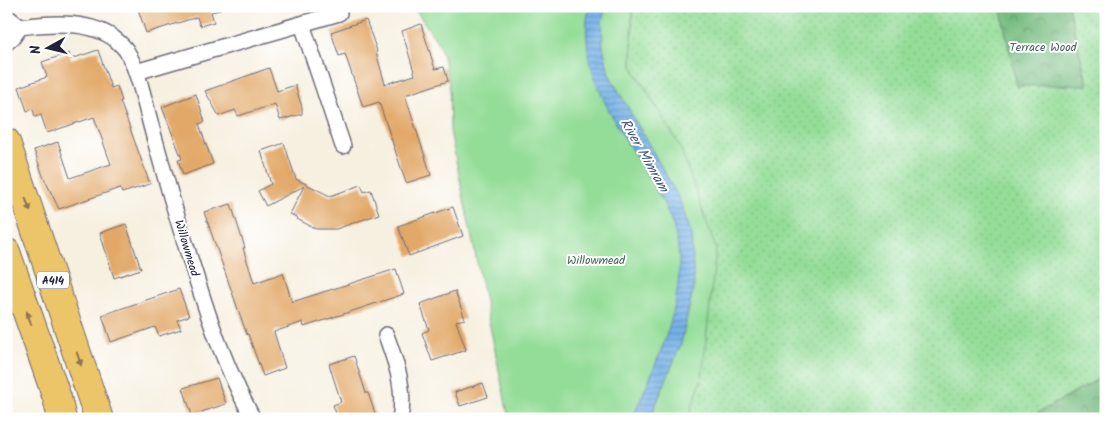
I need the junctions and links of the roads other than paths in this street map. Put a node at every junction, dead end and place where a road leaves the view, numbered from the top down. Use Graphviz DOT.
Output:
graph roads {
  1 [pos="339,13"];
  2 [pos="6,19"];
  3 [pos="302,24"];
  4 [pos="20,27"];
  5 [pos="6,43"];
  6 [pos="136,72"];
  7 [pos="6,142"];
  8 [pos="343,146"];
  9 [pos="6,252"];
  10 [pos="386,335"];
  11 [pos="62,419"];
  12 [pos="99,419"];
  13 [pos="253,419"];
  14 [pos="400,419"];
  1 -- 3 [label="street"];
  2 -- 4 [label="street"];
  3 -- 6 [label="street"];
  3 -- 8 [label="street"];
  4 -- 5 [label="street"];
  4 -- 6 [label="street, Willowmead"];
  6 -- 13 [label="street, Willowmead"];
  7 -- 12 [label="highway, A414, one-way"];
  11 -- 9 [label="highway, A414, one-way"];
  10 -- 14 [label="street"];
}
